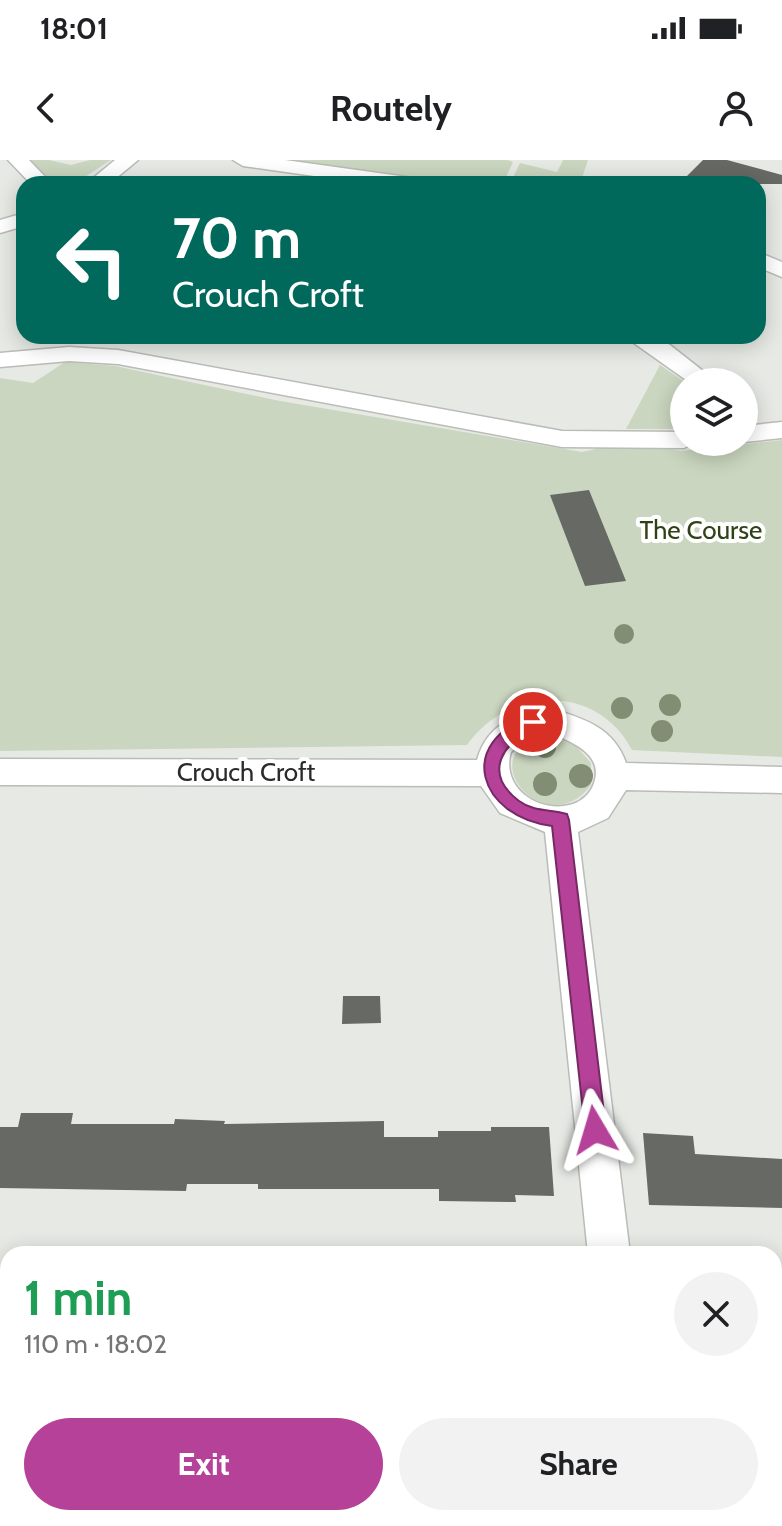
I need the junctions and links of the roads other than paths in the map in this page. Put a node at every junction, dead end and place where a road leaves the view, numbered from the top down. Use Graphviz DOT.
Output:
graph roads {
  1 [pos="18,160"];
  2 [pos="128,160"];
  3 [pos="243,160"];
  4 [pos="34,176"];
  5 [pos="107,176"];
  6 [pos="357,176"];
  7 [pos="651,344"];
  8 [pos="0,360"];
  9 [pos="686,368"];
  10 [pos="670,440"];
  11 [pos="0,772"];
  12 [pos="492,773"];
  13 [pos="614,776"];
  14 [pos="782,780"];
  15 [pos="560,820"];
  16 [pos="608,1246"];
  1 -- 4 [label="street"];
  2 -- 5 [label="street"];
  3 -- 6 [label="street"];
  7 -- 9 [label="street"];
  8 -- 10 [label="street"];
  11 -- 12 [label="street, Crouch Croft"];
  12 -- 13 [label="street"];
  12 -- 15 [label="street"];
  13 -- 14 [label="street"];
  13 -- 15 [label="street"];
  15 -- 16 [label="street"];
}
